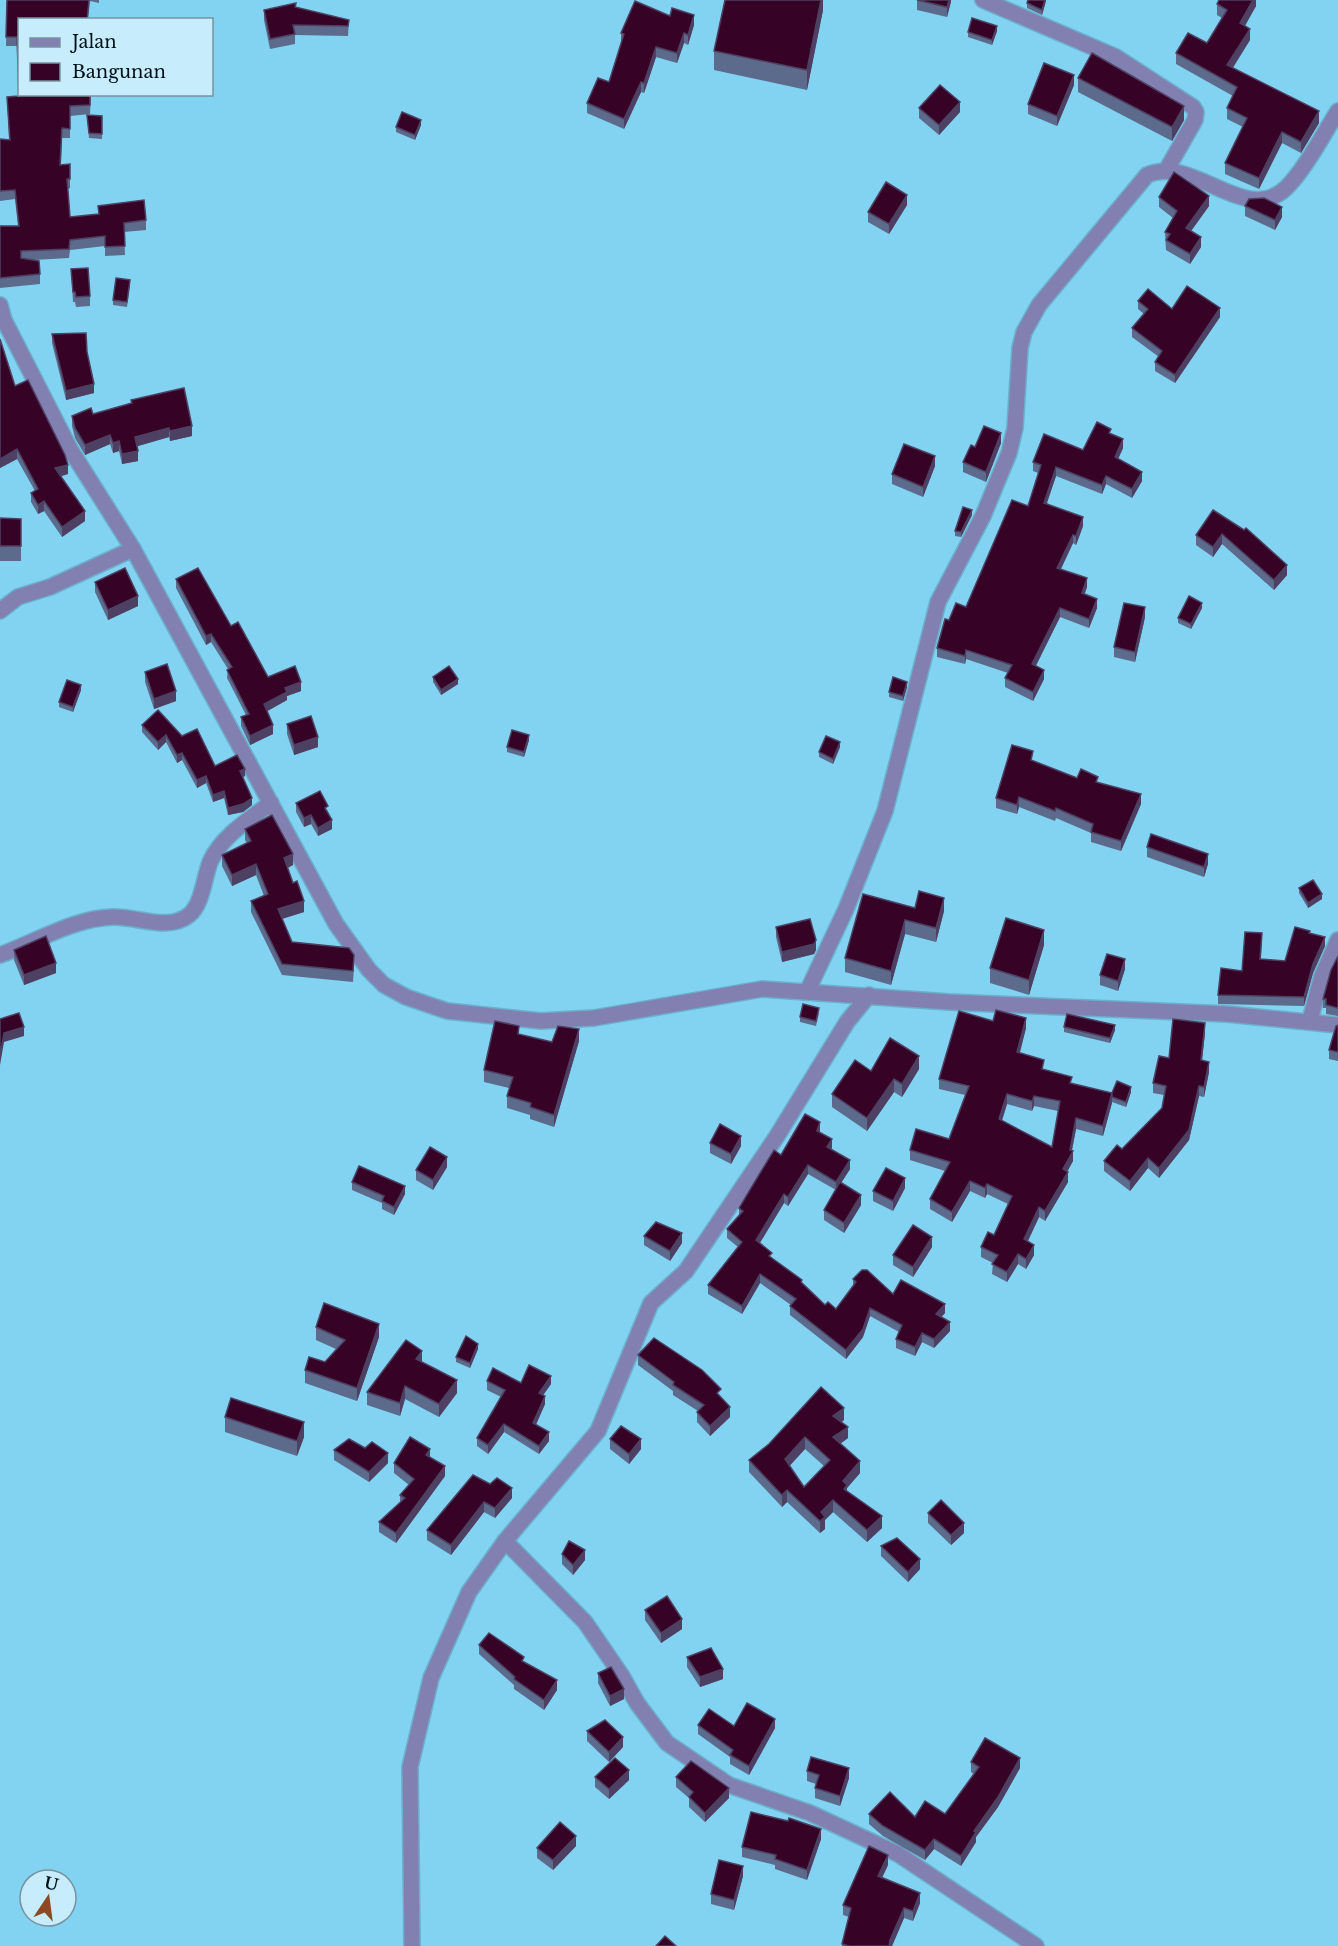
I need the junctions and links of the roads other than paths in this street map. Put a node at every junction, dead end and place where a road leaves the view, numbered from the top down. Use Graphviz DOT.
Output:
graph roads {
  1 [pos="983,0"];
  2 [pos="1338,111"];
  3 [pos="1167,169"];
  4 [pos="0,305"];
  5 [pos="133,549"];
  6 [pos="0,611"];
  7 [pos="271,803"];
  8 [pos="1338,940"];
  9 [pos="0,955"];
  10 [pos="807,992"];
  11 [pos="869,995"];
  12 [pos="1310,1020"];
  13 [pos="1338,1025"];
  14 [pos="505,1541"];
  15 [pos="412,1946"];
  16 [pos="1036,1946"];
  1 -- 3 [label="street"];
  2 -- 3 [label="street"];
  3 -- 10 [label="street"];
  4 -- 5 [label="street"];
  5 -- 6 [label="street"];
  5 -- 7 [label="street"];
  7 -- 9 [label="street"];
  7 -- 10 [label="street"];
  8 -- 12 [label="street"];
  10 -- 11 [label="street"];
  11 -- 12 [label="street"];
  11 -- 14 [label="street"];
  12 -- 13 [label="street"];
  14 -- 15 [label="street"];
  14 -- 16 [label="street"];
}
